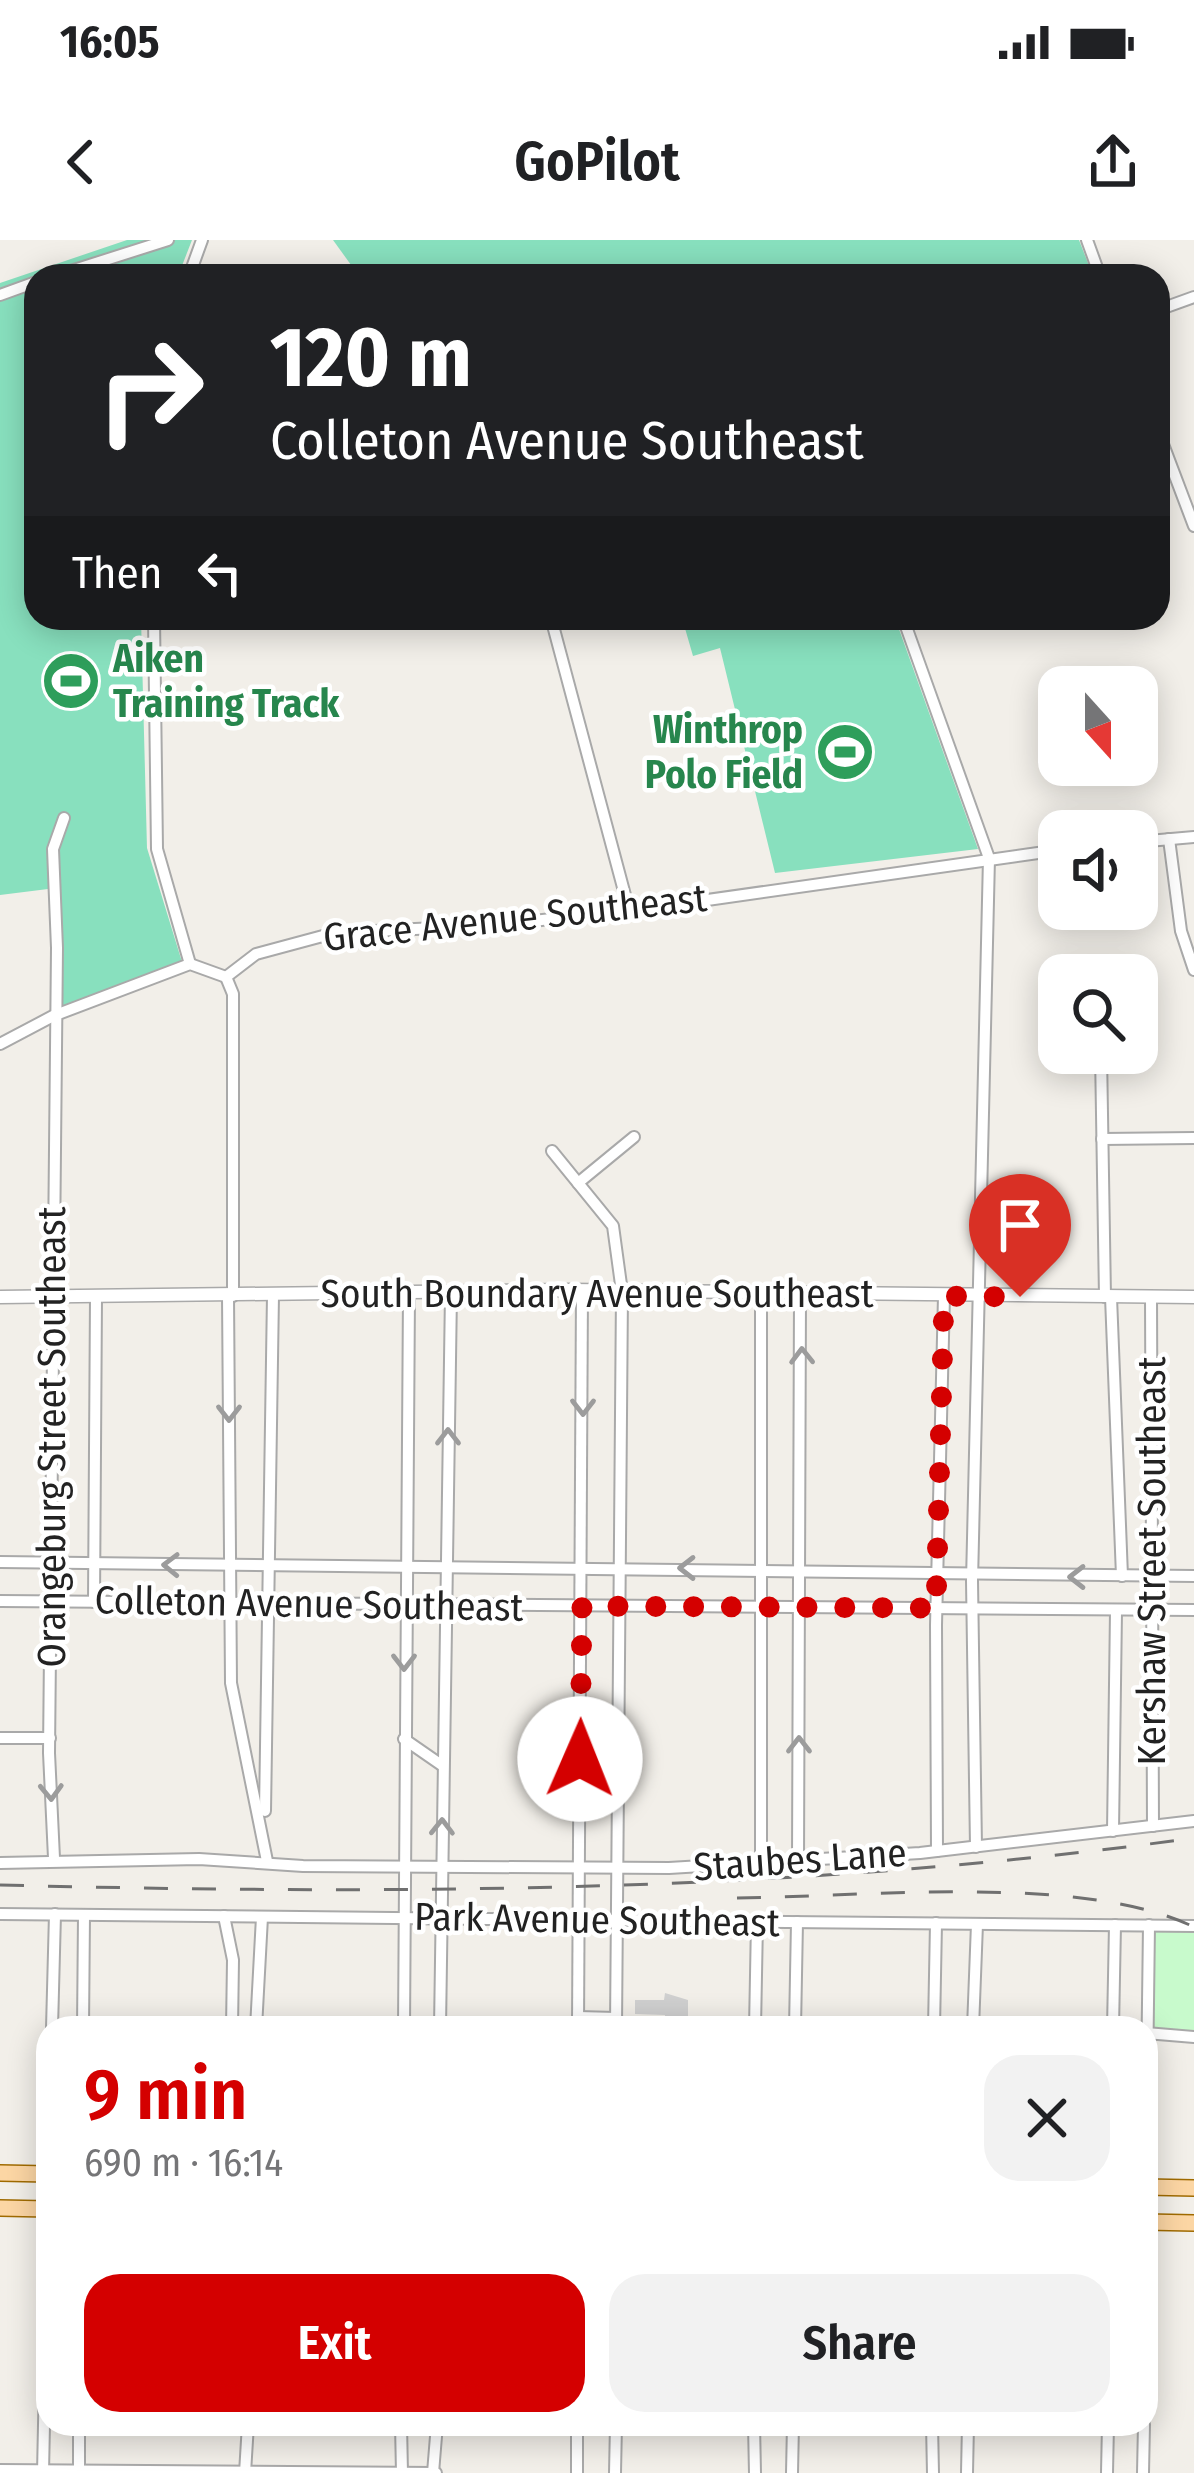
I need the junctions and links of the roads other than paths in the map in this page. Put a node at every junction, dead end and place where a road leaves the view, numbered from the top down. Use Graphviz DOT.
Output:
graph roads {
  1 [pos="164,241"];
  2 [pos="92,264"];
  3 [pos="1170,463"];
  4 [pos="1194,526"];
  5 [pos="154,630"];
  6 [pos="554,630"];
  7 [pos="907,630"];
  8 [pos="64,818"];
  9 [pos="1194,837"];
  10 [pos="1168,839"];
  11 [pos="1158,840"];
  12 [pos="1038,852"];
  13 [pos="989,858"];
  14 [pos="628,910"];
  15 [pos="1192,962"];
  16 [pos="190,964"];
  17 [pos="226,977"];
  18 [pos="52,1016"];
  19 [pos="0,1044"];
  20 [pos="1101,1074"];
  21 [pos="634,1137"];
  22 [pos="1194,1138"];
  23 [pos="1102,1139"];
  24 [pos="552,1151"];
  25 [pos="578,1183"];
  26 [pos="582,1290"];
  27 [pos="451,1292"];
  28 [pos="622,1292"];
  29 [pos="409,1293"];
  30 [pos="273,1295"];
  31 [pos="761,1295"];
  32 [pos="231,1296"];
  33 [pos="800,1296"];
  34 [pos="944,1296"];
  35 [pos="0,1297"];
  36 [pos="55,1297"];
  37 [pos="977,1297"];
  38 [pos="1108,1297"];
  39 [pos="1151,1297"];
  40 [pos="96,1298"];
  41 [pos="1194,1298"];
  42 [pos="0,1562"];
  43 [pos="51,1563"];
  44 [pos="95,1563"];
  45 [pos="227,1566"];
  46 [pos="267,1566"];
  47 [pos="405,1567"];
  48 [pos="582,1567"];
  49 [pos="448,1568"];
  50 [pos="618,1568"];
  51 [pos="759,1569"];
  52 [pos="799,1570"];
  53 [pos="938,1572"];
  54 [pos="973,1574"];
  55 [pos="1122,1576"];
  56 [pos="1151,1576"];
  57 [pos="1194,1576"];
  58 [pos="0,1601"];
  59 [pos="49,1602"];
  60 [pos="94,1602"];
  61 [pos="266,1604"];
  62 [pos="227,1605"];
  63 [pos="405,1606"];
  64 [pos="448,1606"];
  65 [pos="582,1606"];
  66 [pos="619,1606"];
  67 [pos="760,1608"];
  68 [pos="936,1608"];
  69 [pos="801,1609"];
  70 [pos="973,1610"];
  71 [pos="1152,1610"];
  72 [pos="1194,1610"];
  73 [pos="1116,1611"];
  74 [pos="0,1738"];
  75 [pos="50,1738"];
  76 [pos="404,1739"];
  77 [pos="443,1766"];
  78 [pos="1194,1821"];
  79 [pos="265,1826"];
  80 [pos="1154,1826"];
  81 [pos="1113,1831"];
  82 [pos="976,1847"];
  83 [pos="937,1851"];
  84 [pos="54,1858"];
  85 [pos="268,1861"];
  86 [pos="798,1862"];
  87 [pos="0,1863"];
  88 [pos="761,1864"];
  89 [pos="441,1865"];
  90 [pos="582,1865"];
  91 [pos="403,1867"];
  92 [pos="617,1867"];
  93 [pos="0,1914"];
  94 [pos="55,1915"];
  95 [pos="83,1915"];
  96 [pos="224,1916"];
  97 [pos="262,1917"];
  98 [pos="403,1918"];
  99 [pos="441,1919"];
  100 [pos="578,1921"];
  101 [pos="618,1921"];
  102 [pos="757,1922"];
  103 [pos="796,1922"];
  104 [pos="936,1923"];
  105 [pos="977,1924"];
  106 [pos="1114,1925"];
  107 [pos="1149,1925"];
  108 [pos="1194,1926"];
  109 [pos="52,2016"];
  110 [pos="83,2016"];
  111 [pos="232,2016"];
  112 [pos="257,2016"];
  113 [pos="404,2016"];
  114 [pos="440,2016"];
  115 [pos="578,2016"];
  116 [pos="616,2016"];
  117 [pos="755,2016"];
  118 [pos="795,2016"];
  119 [pos="934,2016"];
  120 [pos="974,2016"];
  121 [pos="1114,2016"];
  122 [pos="1147,2016"];
  123 [pos="1158,2034"];
  124 [pos="1194,2037"];
  125 [pos="0,2173"];
  126 [pos="36,2174"];
  127 [pos="1158,2187"];
  128 [pos="1194,2188"];
  129 [pos="0,2209"];
  130 [pos="36,2209"];
  131 [pos="1158,2222"];
  132 [pos="1194,2223"];
  133 [pos="44,2436"];
  134 [pos="79,2436"];
  135 [pos="247,2436"];
  136 [pos="401,2436"];
  137 [pos="437,2436"];
  138 [pos="577,2436"];
  139 [pos="616,2436"];
  140 [pos="754,2436"];
  141 [pos="793,2436"];
  142 [pos="932,2436"];
  143 [pos="968,2436"];
  144 [pos="1108,2436"];
  145 [pos="1144,2436"];
  146 [pos="0,2470"];
  147 [pos="246,2471"];
  148 [pos="43,2472"];
  149 [pos="79,2472"];
  150 [pos="402,2472"];
  151 [pos="435,2473"];
  152 [pos="577,2473"];
  153 [pos="615,2473"];
  154 [pos="755,2473"];
  155 [pos="792,2473"];
  156 [pos="933,2473"];
  157 [pos="967,2473"];
  158 [pos="1107,2473"];
  159 [pos="1143,2473"];
  1 -- 2 [label="street"];
  3 -- 4 [label="street"];
  5 -- 16 [label="street"];
  6 -- 14 [label="street"];
  7 -- 13 [label="street"];
  8 -- 18 [label="street, Orangeburg Street Southeast"];
  9 -- 10 [label="street"];
  10 -- 11 [label="street"];
  10 -- 15 [label="street"];
  12 -- 13 [label="street, Grace Avenue Southeast"];
  13 -- 14 [label="street, Grace Avenue Southeast"];
  13 -- 37 [label="street"];
  14 -- 17 [label="street, Grace Avenue Southeast"];
  16 -- 17 [label="street"];
  16 -- 18 [label="street"];
  17 -- 32 [label="street"];
  18 -- 19 [label="street"];
  18 -- 36 [label="street, Orangeburg Street Southeast"];
  20 -- 23 [label="street, Kershaw Street Southeast"];
  21 -- 25 [label="street"];
  22 -- 23 [label="street"];
  23 -- 38 [label="street, Kershaw Street Southeast"];
  24 -- 25 [label="street"];
  25 -- 28 [label="street"];
  26 -- 27 [label="street, South Boundary Avenue Southeast"];
  26 -- 28 [label="street, South Boundary Avenue Southeast"];
  26 -- 48 [label="street, one-way"];
  27 -- 29 [label="street, South Boundary Avenue Southeast"];
  49 -- 27 [label="street, one-way"];
  28 -- 31 [label="street, South Boundary Avenue Southeast"];
  28 -- 50 [label="street"];
  29 -- 30 [label="street, South Boundary Avenue Southeast"];
  29 -- 47 [label="street"];
  30 -- 32 [label="street, South Boundary Avenue Southeast"];
  30 -- 46 [label="street"];
  31 -- 33 [label="street, South Boundary Avenue Southeast"];
  31 -- 51 [label="street"];
  32 -- 40 [label="street, South Boundary Avenue Southeast"];
  32 -- 45 [label="street, one-way"];
  33 -- 34 [label="street, South Boundary Avenue Southeast"];
  52 -- 33 [label="street, one-way"];
  34 -- 37 [label="street, South Boundary Avenue Southeast"];
  34 -- 53 [label="street"];
  35 -- 36 [label="street, South Boundary Avenue Southeast"];
  36 -- 40 [label="street, South Boundary Avenue Southeast"];
  36 -- 43 [label="street, Orangeburg Street Southeast"];
  37 -- 38 [label="street, South Boundary Avenue Southeast"];
  37 -- 54 [label="street"];
  38 -- 39 [label="street, South Boundary Avenue Southeast"];
  38 -- 55 [label="street, Kershaw Street Southeast"];
  39 -- 41 [label="street, South Boundary Avenue Southeast"];
  39 -- 56 [label="street, Kershaw Street Southeast"];
  40 -- 44 [label="street, Orangeburg Street Southeast"];
  42 -- 43 [label="street, Colleton Avenue Southeast"];
  43 -- 44 [label="street, Colleton Avenue Southeast"];
  43 -- 59 [label="street, Orangeburg Street Southeast"];
  45 -- 44 [label="street, Colleton Avenue Southeast, one-way"];
  44 -- 60 [label="street, Orangeburg Street Southeast"];
  45 -- 46 [label="street, Colleton Avenue Southeast"];
  45 -- 62 [label="street"];
  46 -- 47 [label="street, Colleton Avenue Southeast"];
  46 -- 61 [label="street"];
  47 -- 49 [label="street, Colleton Avenue Southeast"];
  47 -- 63 [label="street"];
  48 -- 49 [label="street, Colleton Avenue Southeast"];
  48 -- 50 [label="street, Colleton Avenue Southeast"];
  48 -- 65 [label="street"];
  49 -- 64 [label="street"];
  51 -- 50 [label="street, Colleton Avenue Southeast, one-way"];
  50 -- 66 [label="street"];
  51 -- 52 [label="street, Colleton Avenue Southeast"];
  51 -- 67 [label="street"];
  52 -- 53 [label="street, Colleton Avenue Southeast"];
  52 -- 69 [label="street"];
  53 -- 54 [label="street, Colleton Avenue Southeast"];
  53 -- 68 [label="street"];
  55 -- 54 [label="street, Colleton Avenue Southeast, one-way"];
  54 -- 70 [label="street"];
  55 -- 56 [label="street, Colleton Avenue Southeast"];
  56 -- 57 [label="street, Colleton Avenue Southeast"];
  56 -- 71 [label="street, Kershaw Street Southeast"];
  58 -- 59 [label="street, Colleton Avenue Southeast"];
  59 -- 60 [label="street, Colleton Avenue Southeast"];
  59 -- 75 [label="street, Orangeburg Street Southeast"];
  60 -- 62 [label="street, Colleton Avenue Southeast"];
  61 -- 62 [label="street, Colleton Avenue Southeast"];
  61 -- 63 [label="street, Colleton Avenue Southeast"];
  61 -- 79 [label="street"];
  62 -- 79 [label="street"];
  63 -- 64 [label="street, Colleton Avenue Southeast"];
  63 -- 76 [label="street, one-way"];
  64 -- 65 [label="street, Colleton Avenue Southeast"];
  64 -- 77 [label="street"];
  65 -- 66 [label="street, Colleton Avenue Southeast"];
  65 -- 90 [label="street"];
  66 -- 67 [label="street, Colleton Avenue Southeast"];
  66 -- 92 [label="street"];
  67 -- 69 [label="street, Colleton Avenue Southeast"];
  67 -- 88 [label="street"];
  68 -- 69 [label="street, Colleton Avenue Southeast"];
  68 -- 70 [label="street, Colleton Avenue Southeast"];
  68 -- 83 [label="street"];
  86 -- 69 [label="street, one-way"];
  70 -- 73 [label="street, Colleton Avenue Southeast"];
  70 -- 82 [label="street"];
  71 -- 72 [label="street, Colleton Avenue Southeast"];
  71 -- 73 [label="street, Colleton Avenue Southeast"];
  71 -- 80 [label="street, Kershaw Street Southeast"];
  73 -- 81 [label="street, Kershaw Street Southeast"];
  74 -- 75 [label="street"];
  75 -- 84 [label="street, Orangeburg Street Southeast, one-way"];
  76 -- 77 [label="street"];
  76 -- 91 [label="street"];
  89 -- 77 [label="street, one-way"];
  78 -- 80 [label="street, Staubes Lane"];
  79 -- 85 [label="street"];
  80 -- 81 [label="street, Staubes Lane"];
  81 -- 82 [label="street, Staubes Lane"];
  82 -- 83 [label="street, Staubes Lane"];
  83 -- 86 [label="street, Staubes Lane"];
  84 -- 85 [label="street, Park Avenue Southeast"];
  84 -- 87 [label="street, Park Avenue Southeast"];
  85 -- 91 [label="street, Park Avenue Southeast"];
  86 -- 88 [label="street, Staubes Lane"];
  88 -- 92 [label="street, Staubes Lane"];
  89 -- 90 [label="street, Staubes Lane"];
  89 -- 91 [label="street, Staubes Lane"];
  89 -- 99 [label="street"];
  90 -- 92 [label="street, Staubes Lane"];
  90 -- 100 [label="street"];
  91 -- 98 [label="street"];
  92 -- 101 [label="street"];
  93 -- 94 [label="street, Park Avenue Southeast"];
  94 -- 95 [label="street, Park Avenue Southeast"];
  94 -- 109 [label="street"];
  95 -- 96 [label="street, Park Avenue Southeast"];
  95 -- 110 [label="street"];
  96 -- 97 [label="street, Park Avenue Southeast"];
  96 -- 111 [label="street"];
  97 -- 98 [label="street, Park Avenue Southeast"];
  97 -- 112 [label="street"];
  98 -- 99 [label="street, Park Avenue Southeast"];
  98 -- 113 [label="street"];
  99 -- 100 [label="street, Park Avenue Southeast"];
  99 -- 114 [label="street"];
  100 -- 101 [label="street, Park Avenue Southeast"];
  100 -- 115 [label="street"];
  101 -- 102 [label="street, Park Avenue Southeast"];
  101 -- 116 [label="street"];
  102 -- 103 [label="street, Park Avenue Southeast"];
  102 -- 117 [label="street"];
  103 -- 104 [label="street, Park Avenue Southeast"];
  103 -- 118 [label="street"];
  104 -- 105 [label="street, Park Avenue Southeast"];
  104 -- 119 [label="street"];
  105 -- 106 [label="street, Park Avenue Southeast"];
  105 -- 120 [label="street"];
  106 -- 107 [label="street, Park Avenue Southeast"];
  106 -- 121 [label="street"];
  107 -- 108 [label="street, Park Avenue Southeast"];
  107 -- 122 [label="street"];
  123 -- 124 [label="street"];
  125 -- 126 [label="main road"];
  127 -- 128 [label="main road"];
  129 -- 130 [label="main road"];
  131 -- 132 [label="main road"];
  133 -- 148 [label="street"];
  134 -- 149 [label="street"];
  135 -- 147 [label="street"];
  136 -- 150 [label="street"];
  137 -- 151 [label="street"];
  138 -- 152 [label="street"];
  139 -- 153 [label="street"];
  140 -- 154 [label="street"];
  141 -- 155 [label="street"];
  142 -- 156 [label="street"];
  143 -- 157 [label="street"];
  144 -- 158 [label="street"];
  145 -- 159 [label="street"];
  146 -- 148 [label="street"];
  147 -- 149 [label="street"];
  147 -- 150 [label="street"];
  148 -- 149 [label="street"];
  150 -- 151 [label="street"];
}
